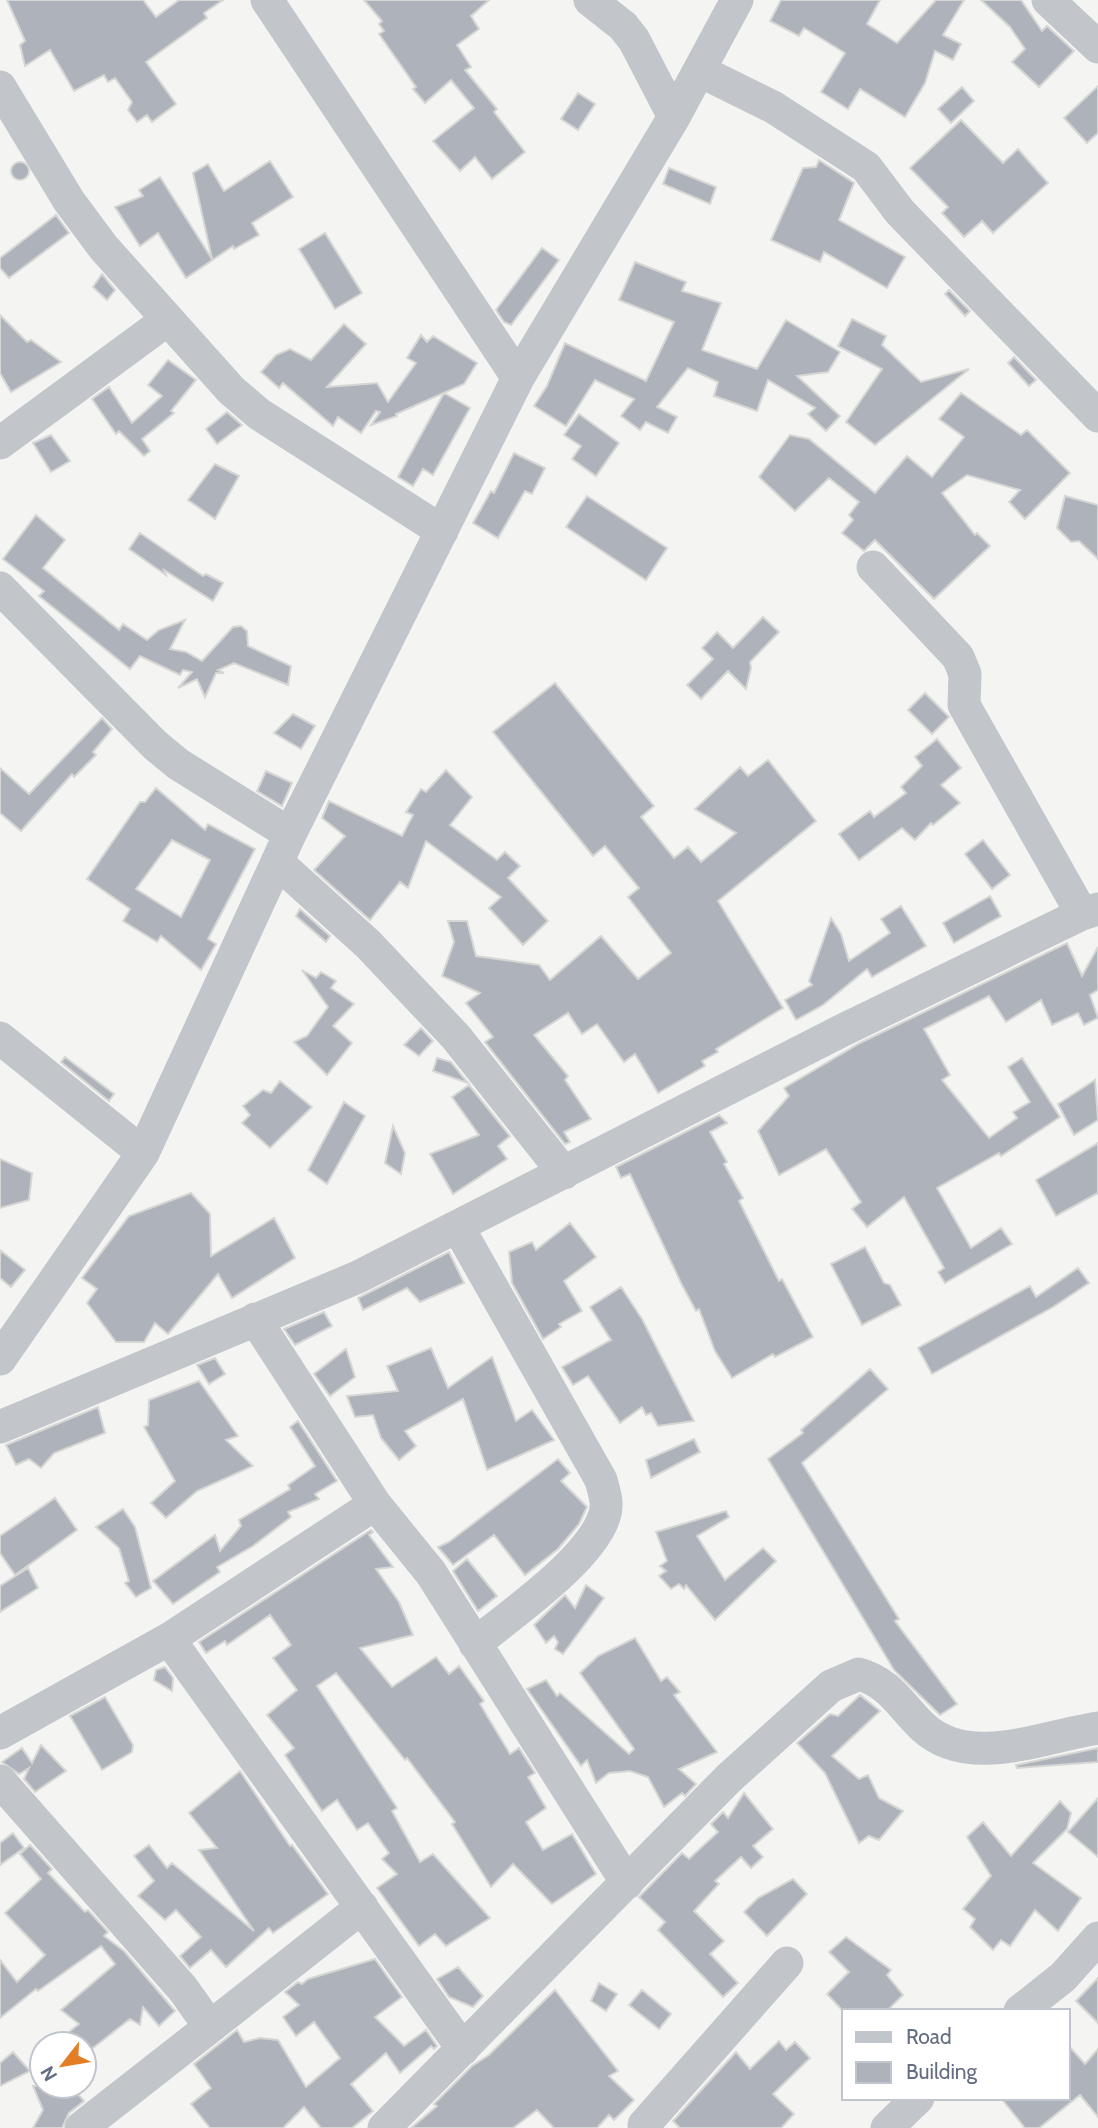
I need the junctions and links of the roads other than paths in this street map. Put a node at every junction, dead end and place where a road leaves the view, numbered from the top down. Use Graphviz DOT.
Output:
graph roads {
  1 [pos="267,0"];
  2 [pos="590,0"];
  3 [pos="737,0"];
  4 [pos="1048,0"];
  5 [pos="1098,47"];
  6 [pos="700,71"];
  7 [pos="0,87"];
  8 [pos="674,117"];
  9 [pos="167,320"];
  10 [pos="518,378"];
  11 [pos="1098,416"];
  12 [pos="0,443"];
  13 [pos="442,531"];
  14 [pos="873,567"];
  15 [pos="0,588"];
  16 [pos="284,848"];
  17 [pos="1090,911"];
  18 [pos="0,1038"];
  19 [pos="143,1153"];
  20 [pos="564,1173"];
  21 [pos="458,1227"];
  22 [pos="255,1319"];
  23 [pos="0,1359"];
  24 [pos="0,1427"];
  25 [pos="375,1504"];
  26 [pos="169,1639"];
  27 [pos="475,1644"];
  28 [pos="1098,1728"];
  29 [pos="0,1733"];
  30 [pos="0,1781"];
  31 [pos="627,1883"];
  32 [pos="362,1907"];
  33 [pos="1098,1938"];
  34 [pos="787,1963"];
  35 [pos="1023,2009"];
  36 [pos="210,2027"];
  37 [pos="463,2049"];
  38 [pos="916,2100"];
  39 [pos="644,2127"];
  40 [pos="81,2128"];
  41 [pos="384,2128"];
  42 [pos="887,2128"];
  1 -- 10 [label="street"];
  2 -- 8 [label="street"];
  3 -- 6 [label="street"];
  4 -- 5 [label="street"];
  6 -- 8 [label="street"];
  6 -- 11 [label="street"];
  7 -- 9 [label="street"];
  8 -- 10 [label="street"];
  9 -- 12 [label="street"];
  9 -- 13 [label="street"];
  10 -- 13 [label="street"];
  13 -- 16 [label="street"];
  14 -- 17 [label="street"];
  15 -- 16 [label="street"];
  16 -- 19 [label="street"];
  16 -- 20 [label="street"];
  17 -- 20 [label="street"];
  18 -- 19 [label="street"];
  19 -- 23 [label="street"];
  20 -- 21 [label="street"];
  21 -- 22 [label="street"];
  21 -- 27 [label="street"];
  22 -- 24 [label="street"];
  22 -- 25 [label="street"];
  25 -- 26 [label="street"];
  25 -- 27 [label="street"];
  26 -- 29 [label="street"];
  26 -- 32 [label="street"];
  27 -- 31 [label="street"];
  28 -- 31 [label="street"];
  30 -- 36 [label="street"];
  31 -- 37 [label="street"];
  32 -- 36 [label="street"];
  32 -- 37 [label="street"];
  33 -- 35 [label="street"];
  34 -- 39 [label="street"];
  36 -- 40 [label="street"];
  37 -- 41 [label="street"];
  38 -- 42 [label="street"];
}
